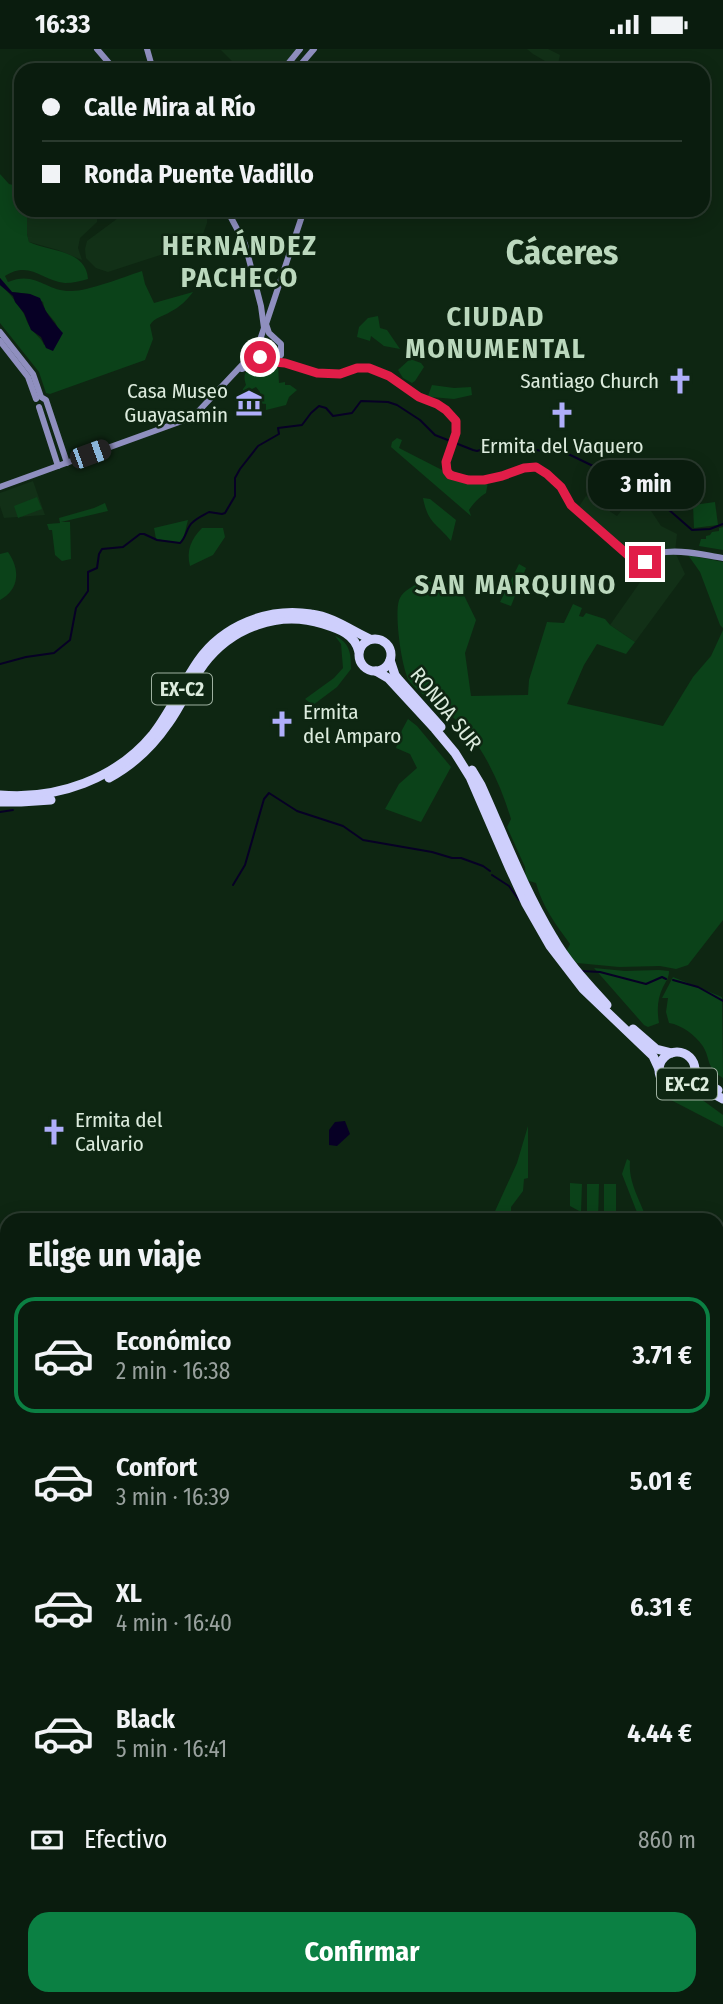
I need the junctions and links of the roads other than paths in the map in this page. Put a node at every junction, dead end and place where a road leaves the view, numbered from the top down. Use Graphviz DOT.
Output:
graph roads {
  1 [pos="97,49"];
  2 [pos="300,49"];
  3 [pos="314,49"];
  4 [pos="109,63"];
  5 [pos="289,63"];
  6 [pos="302,63"];
  7 [pos="232,217"];
  8 [pos="302,217"];
  9 [pos="0,332"];
  10 [pos="274,338"];
  11 [pos="0,341"];
  12 [pos="259,345"];
  13 [pos="281,355"];
  14 [pos="264,361"];
  15 [pos="273,361"];
  16 [pos="285,363"];
  17 [pos="236,372"];
  18 [pos="41,400"];
  19 [pos="67,463"];
  20 [pos="58,466"];
  21 [pos="0,487"];
  22 [pos="723,558"];
  23 [pos="370,639"];
  24 [pos="359,652"];
  25 [pos="390,660"];
  26 [pos="376,671"];
  27 [pos="0,795"];
  28 [pos="0,801"];
  29 [pos="493,818"];
  30 [pos="586,986"];
  31 [pos="672,1053"];
  32 [pos="659,1069"];
  33 [pos="695,1069"];
  34 [pos="685,1086"];
  35 [pos="723,1093"];
  36 [pos="723,1099"];
  1 -- 4 [label="main road"];
  2 -- 5 [label="main road"];
  3 -- 6 [label="main road"];
  7 -- 12 [label="main road"];
  8 -- 10 [label="main road"];
  9 -- 18 [label="main road"];
  10 -- 12 [label="main road"];
  10 -- 13 [label="main road"];
  11 -- 18 [label="main road"];
  12 -- 14 [label="main road"];
  12 -- 17 [label="main road"];
  13 -- 15 [label="main road"];
  13 -- 16 [label="main road"];
  14 -- 15 [label="main road"];
  14 -- 17 [label="main road"];
  15 -- 16 [label="main road"];
  16 -- 22 [label="main road"];
  17 -- 19 [label="main road"];
  18 -- 19 [label="main road"];
  18 -- 20 [label="main road"];
  19 -- 20 [label="main road"];
  20 -- 21 [label="main road"];
  23 -- 24 [label="highway"];
  23 -- 25 [label="highway, EX-C2"];
  23 -- 27 [label="highway, EX-C2"];
  24 -- 26 [label="highway, EX-C2"];
  24 -- 28 [label="highway, EX-C2"];
  25 -- 26 [label="highway"];
  25 -- 29 [label="highway, RONDA SUR / EX-C2"];
  26 -- 29 [label="highway, RONDA SUR / EX-C2"];
  29 -- 30 [label="highway, EX-C2"];
  30 -- 31 [label="highway, EX-C2"];
  30 -- 32 [label="highway, EX-C2"];
  31 -- 32 [label="highway, EX-C2"];
  31 -- 33 [label="highway, EX-C2"];
  32 -- 34 [label="highway, EX-C2"];
  33 -- 34 [label="highway, EX-C2"];
  33 -- 35 [label="highway, EX-C2"];
  34 -- 36 [label="highway, EX-C2"];
}
